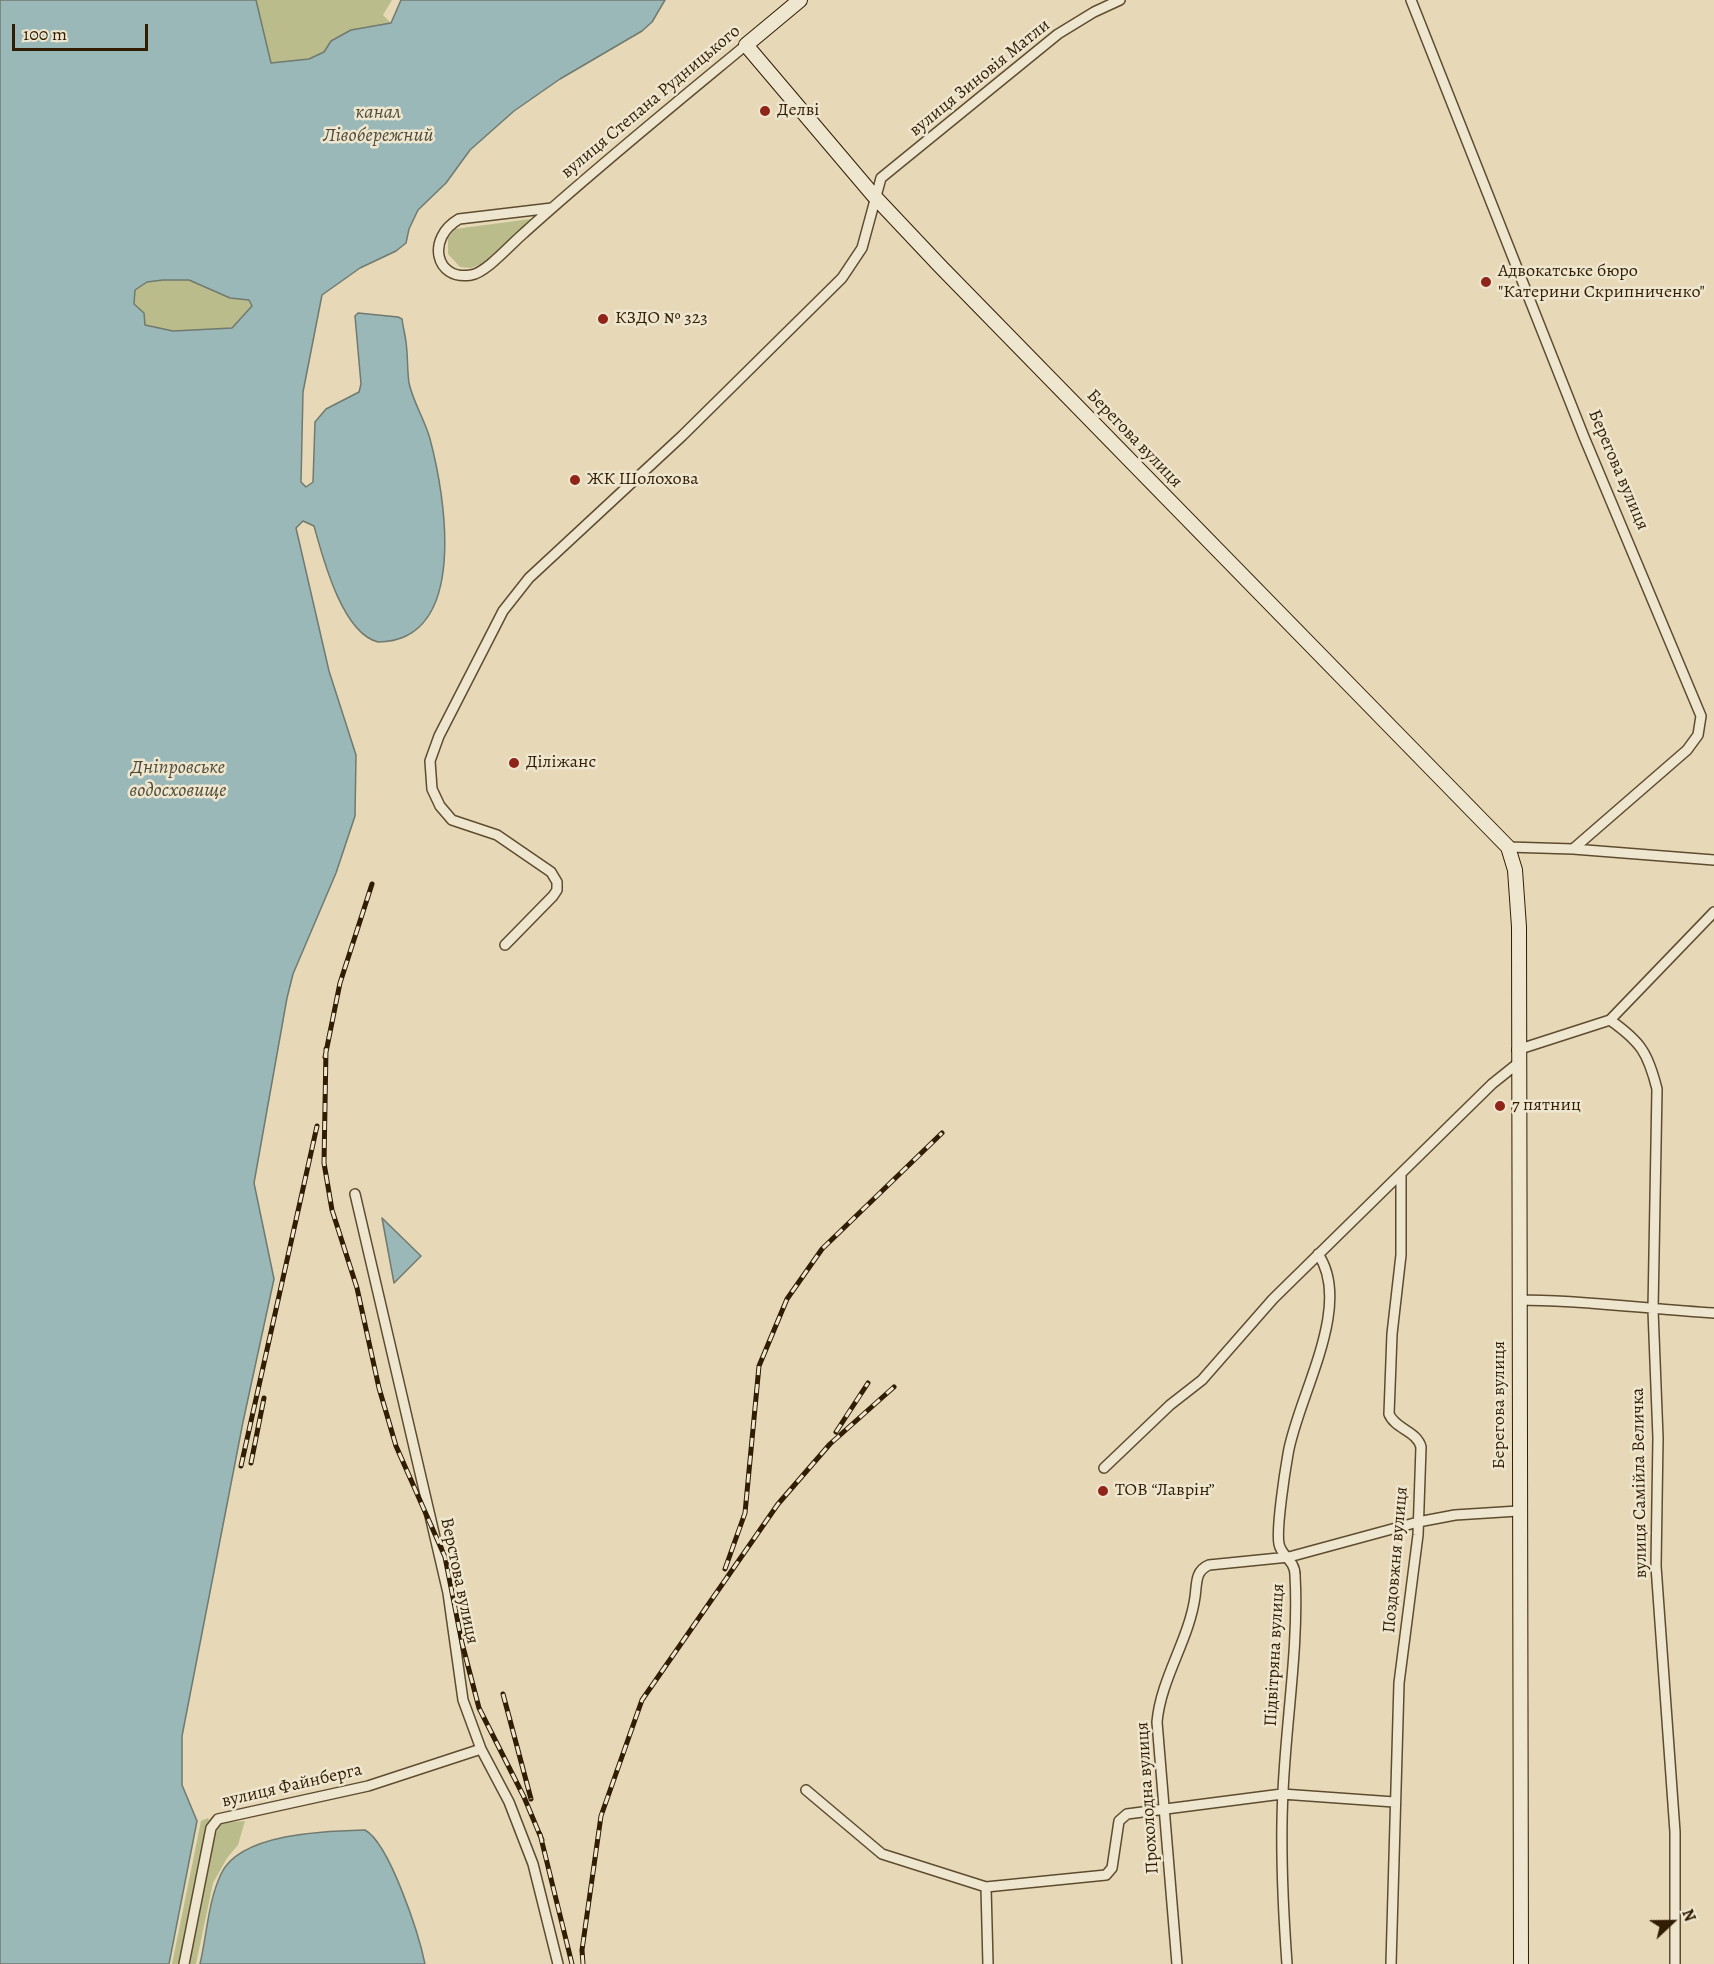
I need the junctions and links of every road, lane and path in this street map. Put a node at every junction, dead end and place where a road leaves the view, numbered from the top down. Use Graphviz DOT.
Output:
graph roads {
  1 [pos="800,0"];
  2 [pos="1120,0"];
  3 [pos="1411,0"];
  4 [pos="746,45"];
  5 [pos="874,196"];
  6 [pos="552,208"];
  7 [pos="1508,847"];
  8 [pos="1573,849"];
  9 [pos="1714,860"];
  10 [pos="1714,912"];
  11 [pos="506,945"];
  12 [pos="1610,1020"];
  13 [pos="1517,1050"];
  14 [pos="1517,1064"];
  15 [pos="1401,1174"];
  16 [pos="356,1194"];
  17 [pos="1318,1254"];
  18 [pos="1518,1300"];
  19 [pos="1653,1310"];
  20 [pos="1714,1313"];
  21 [pos="1104,1468"];
  22 [pos="1518,1512"];
  23 [pos="1418,1522"];
  24 [pos="1289,1557"];
  25 [pos="481,1749"];
  26 [pos="806,1791"];
  27 [pos="1282,1794"];
  28 [pos="1394,1802"];
  29 [pos="1166,1807"];
  30 [pos="986,1887"];
  31 [pos="184,1964"];
  32 [pos="558,1964"];
  33 [pos="988,1964"];
  34 [pos="1177,1964"];
  35 [pos="1287,1964"];
  36 [pos="1391,1964"];
  37 [pos="1521,1964"];
  38 [pos="1675,1964"];
  1 -- 4 [label="street, вулиця Степана Рудницького"];
  2 -- 5 [label="street, вулиця Зиновія Матли"];
  3 -- 8 [label="street, Берегова вулиця"];
  4 -- 5 [label="street, Берегова вулиця"];
  4 -- 6 [label="street, вулиця Степана Рудницького"];
  5 -- 7 [label="street, Берегова вулиця"];
  5 -- 11 [label="street, вулиця Зиновія Матли"];
  6 -- 6 [label="street, вулиця Степана Рудницького"];
  7 -- 8 [label="street"];
  7 -- 13 [label="street, Берегова вулиця"];
  8 -- 9 [label="street"];
  10 -- 12 [label="street"];
  12 -- 13 [label="street"];
  12 -- 19 [label="street, вулиця Самійла Величка"];
  13 -- 14 [label="street, Берегова вулиця"];
  14 -- 15 [label="street"];
  14 -- 18 [label="street, Берегова вулиця"];
  15 -- 17 [label="street"];
  15 -- 23 [label="street, Поздовжня вулиця"];
  16 -- 25 [label="street, Верстова вулиця"];
  17 -- 21 [label="street"];
  17 -- 24 [label="street, Підвітряна вулиця"];
  18 -- 19 [label="street"];
  18 -- 22 [label="street, Берегова вулиця"];
  19 -- 20 [label="street"];
  19 -- 38 [label="street, вулиця Самійла Величка"];
  22 -- 23 [label="street"];
  22 -- 37 [label="street, Берегова вулиця"];
  23 -- 24 [label="street"];
  23 -- 28 [label="street, Поздовжня вулиця"];
  24 -- 27 [label="street, Підвітряна вулиця"];
  24 -- 29 [label="street, Прохолодна вулиця"];
  25 -- 31 [label="street, вулиця Файнберга"];
  25 -- 32 [label="street, Верстова вулиця"];
  26 -- 30 [label="street"];
  27 -- 28 [label="street"];
  27 -- 29 [label="street"];
  27 -- 35 [label="street, Підвітряна вулиця"];
  28 -- 36 [label="street, Поздовжня вулиця"];
  29 -- 30 [label="street"];
  29 -- 34 [label="street, Прохолодна вулиця"];
  30 -- 33 [label="street"];
}
